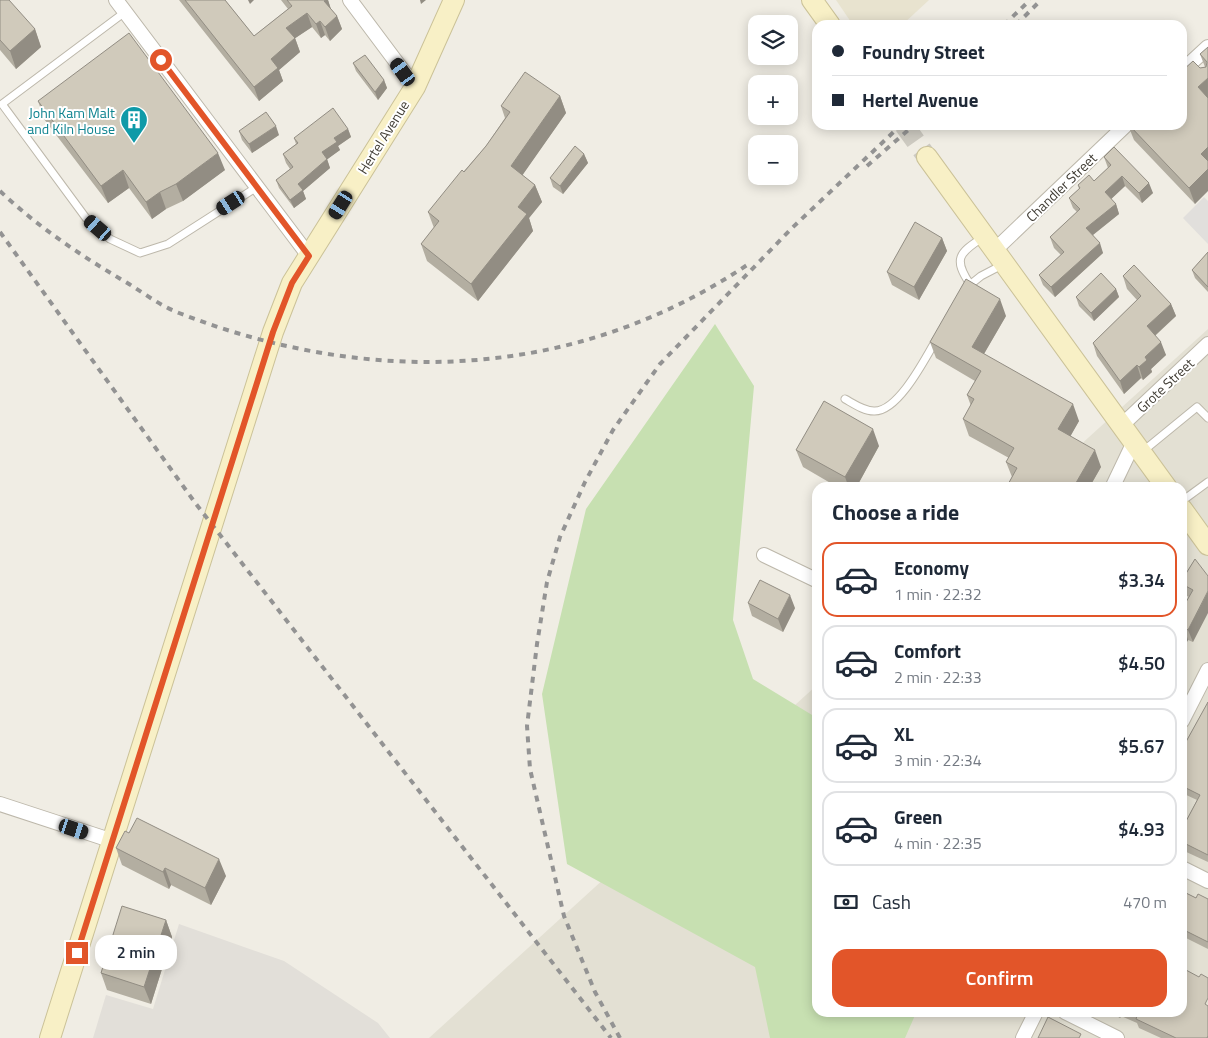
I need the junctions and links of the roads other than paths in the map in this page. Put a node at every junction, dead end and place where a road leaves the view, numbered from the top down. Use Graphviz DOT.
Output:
graph roads {
  1 [pos="116,0"];
  2 [pos="350,0"];
  3 [pos="454,0"];
  4 [pos="812,0"];
  5 [pos="125,12"];
  6 [pos="826,20"];
  7 [pos="1208,47"];
  8 [pos="1190,67"];
  9 [pos="414,87"];
  10 [pos="1121,130"];
  11 [pos="928,156"];
  12 [pos="257,187"];
  13 [pos="996,249"];
  14 [pos="309,256"];
  15 [pos="970,284"];
  16 [pos="959,297"];
  17 [pos="940,333"];
  18 [pos="1208,344"];
  19 [pos="845,400"];
  20 [pos="1208,418"];
  21 [pos="1122,426"];
  22 [pos="1138,447"];
  23 [pos="1116,482"];
  24 [pos="1163,482"];
  25 [pos="1208,482"];
  26 [pos="1187,497"];
  27 [pos="1187,516"];
  28 [pos="1208,545"];
  29 [pos="764,555"];
  30 [pos="812,579"];
  31 [pos="1208,670"];
  32 [pos="1187,711"];
  33 [pos="0,804"];
  34 [pos="113,841"];
  35 [pos="1187,870"];
  36 [pos="1208,881"];
  37 [pos="1034,1017"];
  38 [pos="1075,1017"];
  39 [pos="50,1038"];
  40 [pos="1023,1038"];
  41 [pos="1117,1038"];
  1 -- 5 [label="street"];
  2 -- 9 [label="street"];
  3 -- 9 [label="street, Hertel Avenue"];
  4 -- 6 [label="street"];
  5 -- 12 [label="street"];
  5 -- 12 [label="lane"];
  7 -- 8 [label="street"];
  9 -- 14 [label="street, Hertel Avenue"];
  10 -- 13 [label="street, Chandler Street"];
  11 -- 13 [label="street"];
  12 -- 14 [label="street"];
  13 -- 15 [label="lane"];
  13 -- 15 [label="lane"];
  13 -- 21 [label="street"];
  14 -- 34 [label="street, Hertel Avenue"];
  15 -- 16 [label="lane"];
  17 -- 19 [label="lane"];
  18 -- 21 [label="street, Grote Street"];
  20 -- 22 [label="lane"];
  21 -- 22 [label="street"];
  22 -- 23 [label="street"];
  22 -- 24 [label="street"];
  25 -- 26 [label="lane"];
  27 -- 28 [label="street"];
  29 -- 30 [label="street"];
  31 -- 32 [label="street"];
  33 -- 34 [label="street"];
  34 -- 39 [label="street, Hertel Avenue"];
  35 -- 36 [label="street"];
  37 -- 40 [label="street"];
  38 -- 41 [label="street"];
}
